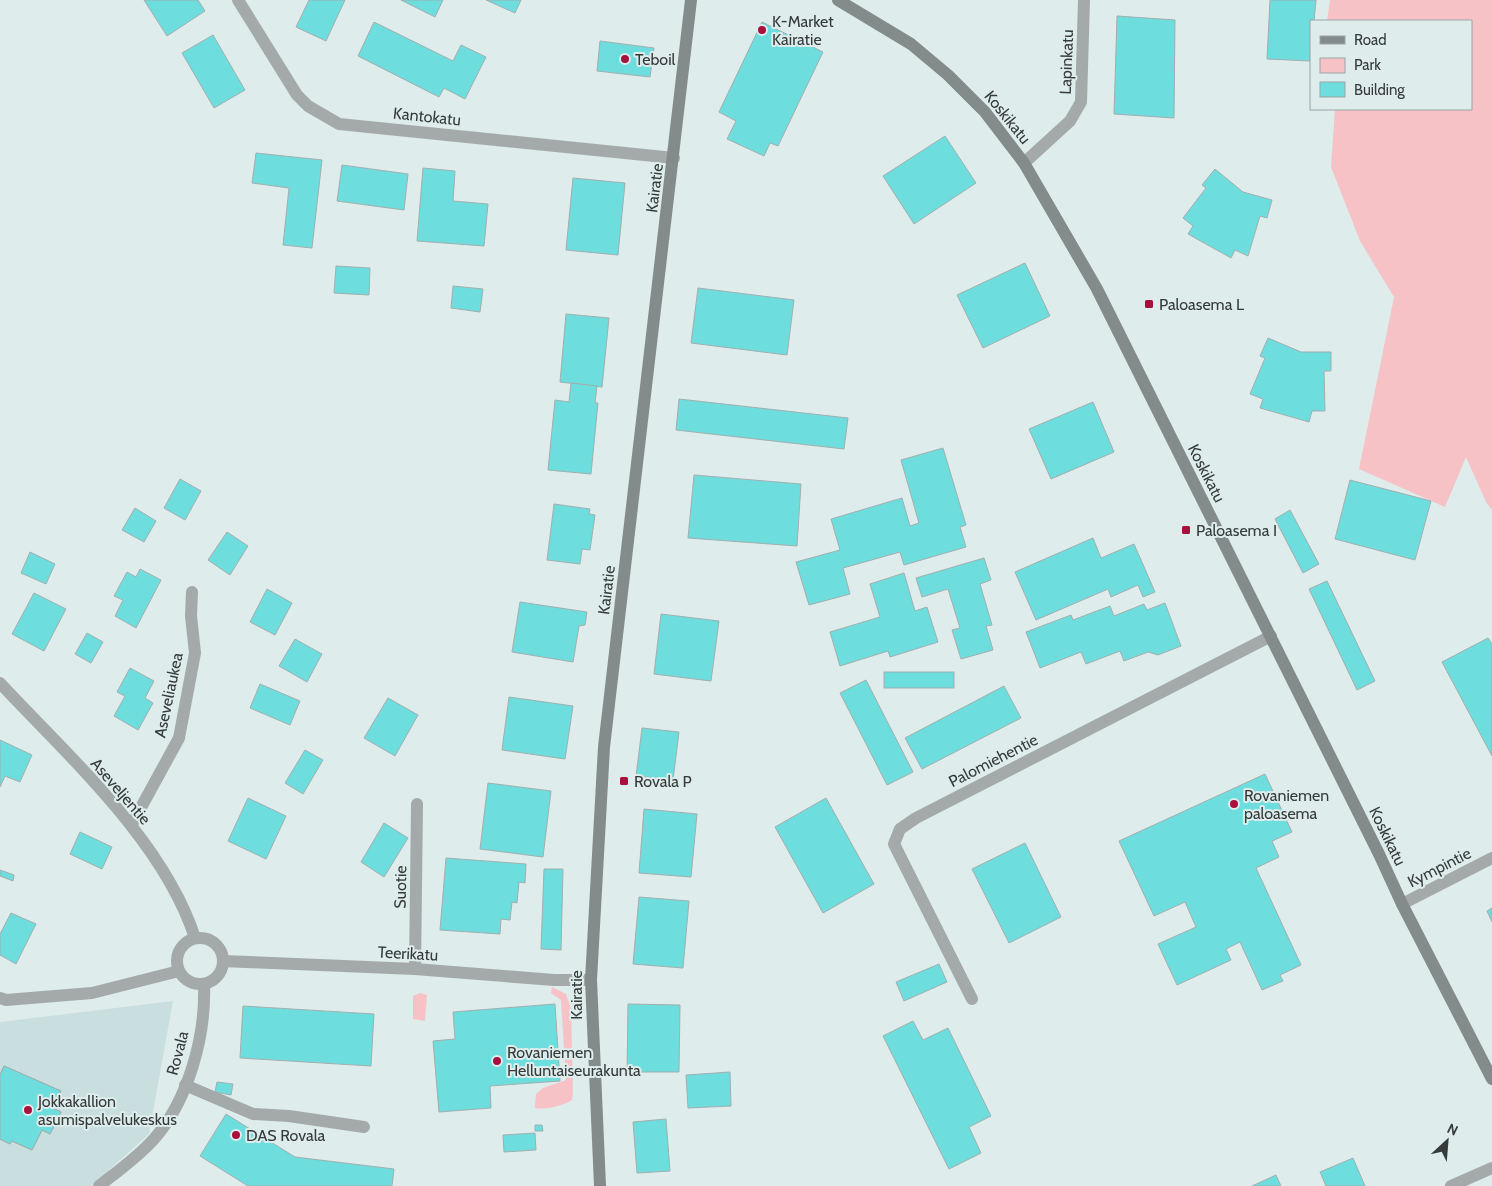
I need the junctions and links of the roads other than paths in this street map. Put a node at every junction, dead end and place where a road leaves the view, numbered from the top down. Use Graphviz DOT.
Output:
graph roads {
  1 [pos="238,0"];
  2 [pos="690,0"];
  3 [pos="838,0"];
  4 [pos="1084,0"];
  5 [pos="674,158"];
  6 [pos="1024,163"];
  7 [pos="192,592"];
  8 [pos="1271,636"];
  9 [pos="0,683"];
  10 [pos="418,804"];
  11 [pos="132,824"];
  12 [pos="1492,858"];
  13 [pos="1402,904"];
  14 [pos="195,938"];
  15 [pos="223,961"];
  16 [pos="415,969"];
  17 [pos="179,971"];
  18 [pos="591,980"];
  19 [pos="204,984"];
  20 [pos="0,998"];
  21 [pos="972,999"];
  22 [pos="1492,1079"];
  23 [pos="185,1085"];
  24 [pos="364,1127"];
  25 [pos="1492,1168"];
  26 [pos="99,1186"];
  27 [pos="600,1186"];
  28 [pos="1450,1186"];
  1 -- 5 [label="street, Kantokatu"];
  2 -- 5 [label="main road, Kairatie"];
  3 -- 6 [label="main road, Koskikatu"];
  4 -- 6 [label="street, Lapinkatu"];
  5 -- 18 [label="main road, Kairatie"];
  6 -- 8 [label="main road, Koskikatu"];
  7 -- 11 [label="street, Aseveliaukea"];
  8 -- 13 [label="main road, Koskikatu"];
  8 -- 21 [label="street, Palomiehentie"];
  9 -- 11 [label="street, Aseveljentie"];
  10 -- 16 [label="street, Suotie"];
  11 -- 14 [label="street, Aseveljentie"];
  12 -- 13 [label="street, Kympintie"];
  13 -- 22 [label="main road, Koskikatu"];
  14 -- 15 [label="street"];
  14 -- 17 [label="street"];
  15 -- 16 [label="street, Teerikatu"];
  15 -- 19 [label="street"];
  16 -- 18 [label="street, Teerikatu"];
  17 -- 19 [label="street"];
  17 -- 20 [label="street"];
  18 -- 27 [label="main road, Kairatie"];
  19 -- 23 [label="street, Rovala"];
  23 -- 24 [label="street"];
  23 -- 26 [label="street, Rovala"];
  25 -- 28 [label="street"];
}
